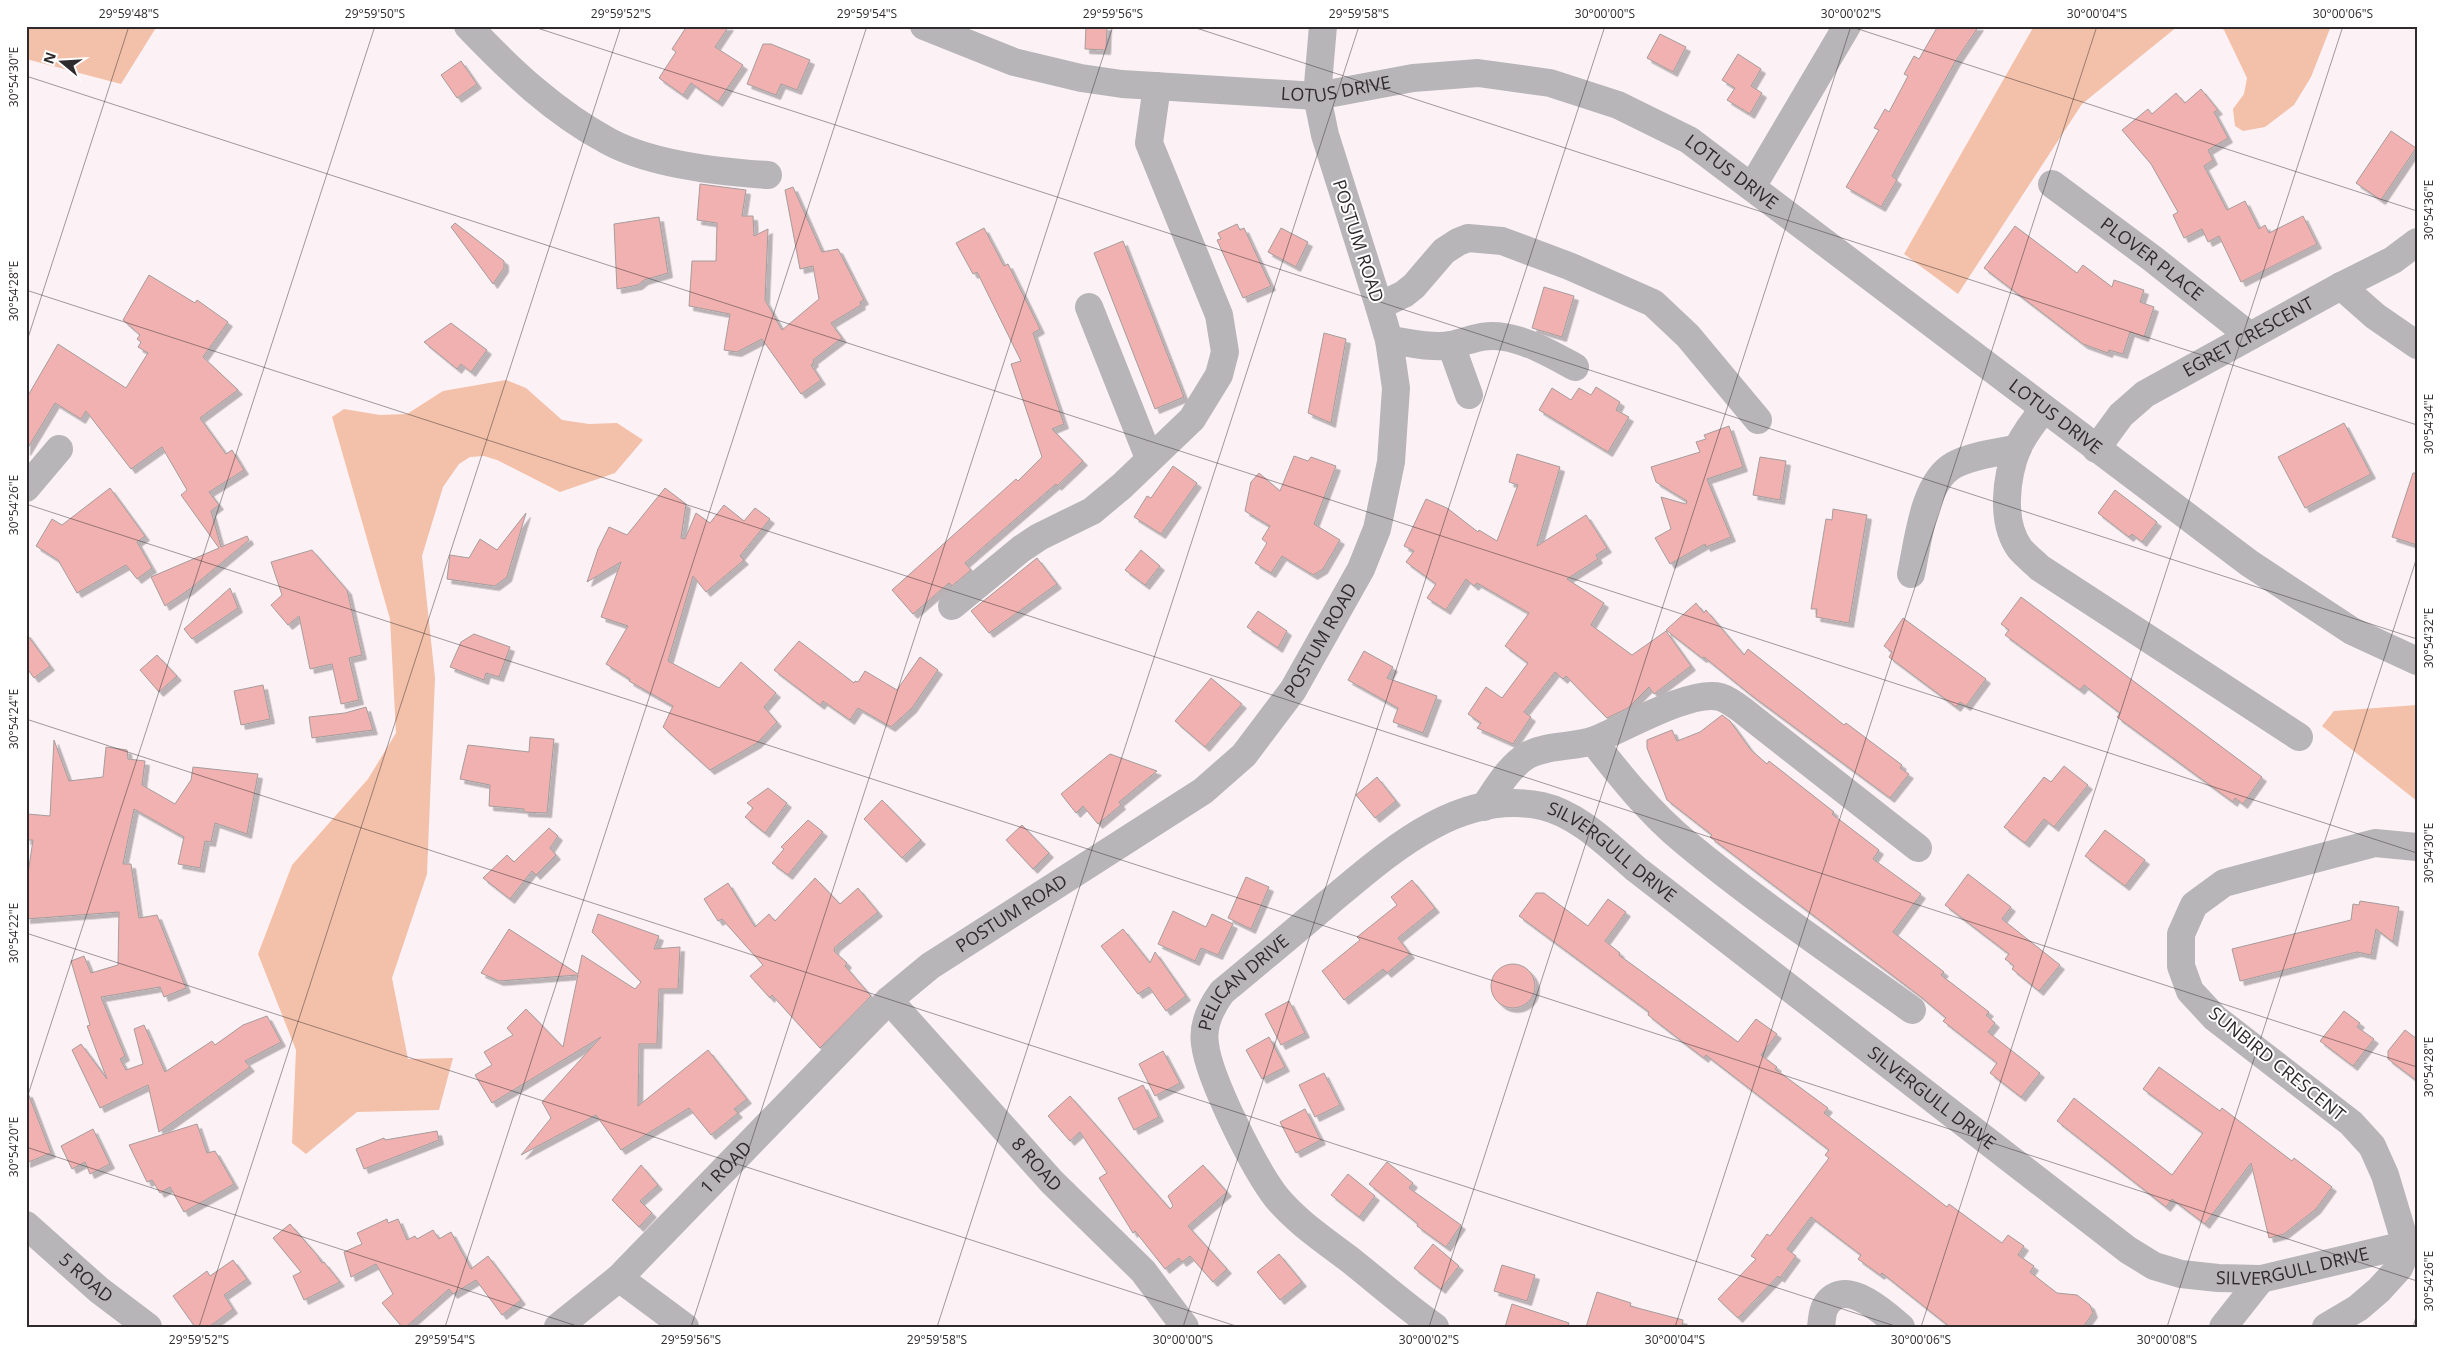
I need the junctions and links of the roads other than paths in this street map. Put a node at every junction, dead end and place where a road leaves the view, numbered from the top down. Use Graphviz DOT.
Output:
graph roads {
  1 [pos="468,26"];
  2 [pos="924,26"];
  3 [pos="1323,26"];
  4 [pos="1847,26"];
  5 [pos="1157,86"];
  6 [pos="1317,96"];
  7 [pos="768,175"];
  8 [pos="2052,184"];
  9 [pos="1752,188"];
  10 [pos="2417,242"];
  11 [pos="2341,286"];
  12 [pos="1379,306"];
  13 [pos="1089,307"];
  14 [pos="2250,336"];
  15 [pos="1389,340"];
  16 [pos="1451,345"];
  17 [pos="2417,345"];
  18 [pos="1575,367"];
  19 [pos="1469,395"];
  20 [pos="2044,409"];
  21 [pos="1758,420"];
  22 [pos="2018,448"];
  23 [pos="59,449"];
  24 [pos="2096,449"];
  25 [pos="1149,458"];
  26 [pos="26,488"];
  27 [pos="1912,574"];
  28 [pos="952,606"];
  29 [pos="2417,661"];
  30 [pos="2299,737"];
  31 [pos="1593,741"];
  32 [pos="1484,807"];
  33 [pos="2417,847"];
  34 [pos="1918,848"];
  35 [pos="889,1000"];
  36 [pos="1912,1010"];
  37 [pos="26,1226"];
  38 [pos="2411,1243"];
  39 [pos="619,1278"];
  40 [pos="2261,1279"];
  41 [pos="148,1327"];
  42 [pos="558,1327"];
  43 [pos="685,1327"];
  44 [pos="1185,1327"];
  45 [pos="1435,1327"];
  46 [pos="1821,1327"];
  47 [pos="1901,1327"];
  48 [pos="2223,1327"];
  49 [pos="2326,1327"];
  1 -- 7 [label="street"];
  2 -- 5 [label="street, LOTUS DRIVE"];
  3 -- 6 [label="street, POSTUM ROAD"];
  4 -- 9 [label="street"];
  5 -- 6 [label="street, LOTUS DRIVE"];
  5 -- 25 [label="street"];
  6 -- 9 [label="street, LOTUS DRIVE"];
  6 -- 12 [label="street, POSTUM ROAD"];
  8 -- 14 [label="street, PLOVER PLACE"];
  9 -- 20 [label="street, LOTUS DRIVE"];
  10 -- 11 [label="street, EGRET CRESCENT"];
  11 -- 14 [label="street, EGRET CRESCENT"];
  11 -- 17 [label="street"];
  12 -- 15 [label="street, POSTUM ROAD"];
  12 -- 21 [label="street"];
  13 -- 25 [label="street"];
  14 -- 24 [label="street, EGRET CRESCENT"];
  15 -- 16 [label="street"];
  15 -- 35 [label="street, POSTUM ROAD"];
  16 -- 18 [label="street"];
  16 -- 19 [label="street"];
  20 -- 22 [label="street"];
  20 -- 24 [label="street, LOTUS DRIVE"];
  22 -- 27 [label="street"];
  22 -- 30 [label="street"];
  23 -- 26 [label="street"];
  24 -- 29 [label="street, LOTUS DRIVE"];
  25 -- 28 [label="street"];
  31 -- 32 [label="street"];
  31 -- 34 [label="street"];
  31 -- 36 [label="street"];
  32 -- 40 [label="street, SILVERGULL DRIVE"];
  32 -- 45 [label="street, PELICAN DRIVE"];
  33 -- 38 [label="street, SUNBIRD CRESCENT"];
  35 -- 39 [label="street, 1 ROAD"];
  35 -- 44 [label="street, 8 ROAD"];
  37 -- 41 [label="street, 5 ROAD"];
  38 -- 40 [label="street, SILVERGULL DRIVE"];
  38 -- 49 [label="street"];
  39 -- 42 [label="street, 1 ROAD"];
  39 -- 43 [label="street"];
  40 -- 48 [label="street"];
  46 -- 47 [label="street"];
}
